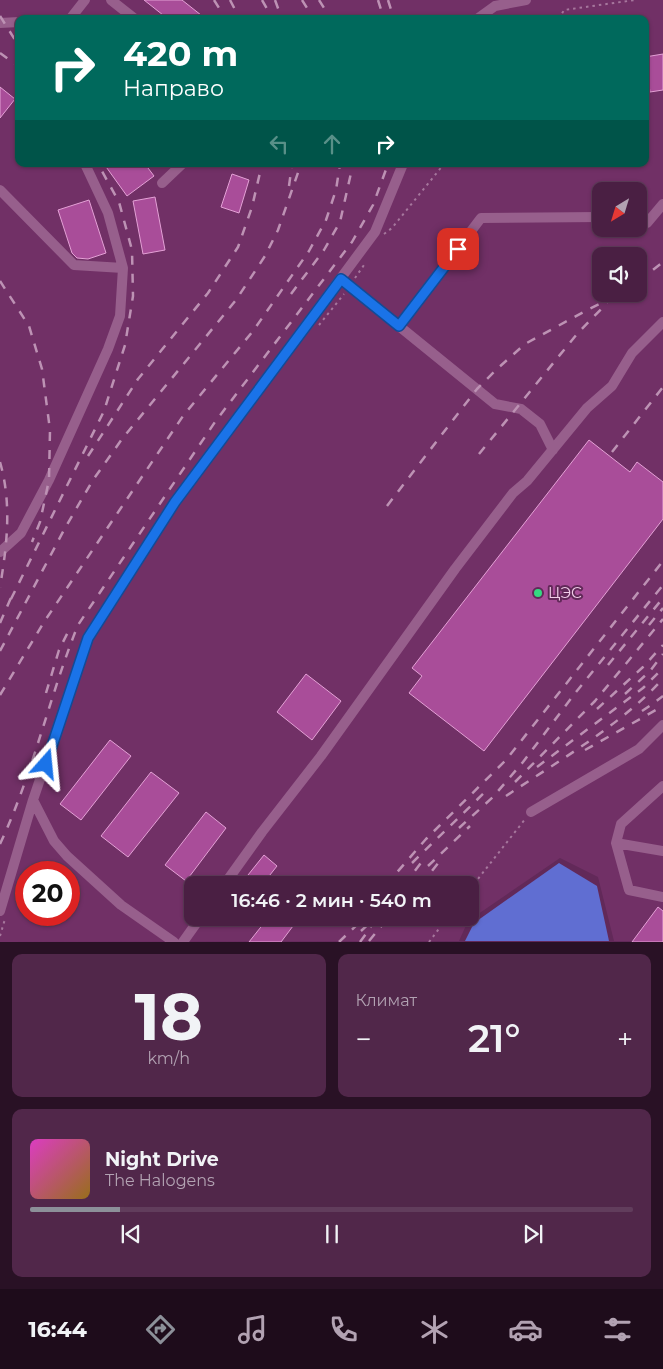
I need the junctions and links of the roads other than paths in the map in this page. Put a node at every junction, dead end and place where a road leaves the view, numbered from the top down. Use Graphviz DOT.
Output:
graph roads {
  1 [pos="85,0"];
  2 [pos="111,0"];
  3 [pos="526,0"];
  4 [pos="73,15"];
  5 [pos="130,15"];
  6 [pos="483,15"];
  7 [pos="0,22"];
  8 [pos="15,22"];
  9 [pos="86,167"];
  10 [pos="179,167"];
  11 [pos="402,167"];
  12 [pos="162,183"];
  13 [pos="0,190"];
  14 [pos="663,204"];
  15 [pos="592,217"];
  16 [pos="648,221"];
  17 [pos="123,268"];
  18 [pos="341,279"];
  19 [pos="663,322"];
  20 [pos="399,326"];
  21 [pos="553,450"];
  22 [pos="0,552"];
  23 [pos="663,725"];
  24 [pos="663,786"];
  25 [pos="33,800"];
  26 [pos="531,812"];
  27 [pos="616,843"];
  28 [pos="663,851"];
  29 [pos="230,876"];
  30 [pos="663,898"];
  31 [pos="3,914"];
  32 [pos="194,926"];
  33 [pos="174,942"];
  34 [pos="183,942"];
  1 -- 4 [label="lane"];
  2 -- 5 [label="lane"];
  3 -- 6 [label="lane"];
  7 -- 8 [label="lane"];
  9 -- 17 [label="lane"];
  10 -- 12 [label="lane"];
  11 -- 18 [label="lane"];
  13 -- 17 [label="lane"];
  14 -- 16 [label="lane"];
  15 -- 20 [label="lane"];
  17 -- 22 [label="lane"];
  18 -- 20 [label="lane"];
  18 -- 25 [label="lane"];
  19 -- 21 [label="lane"];
  20 -- 21 [label="lane"];
  21 -- 29 [label="lane"];
  23 -- 26 [label="lane"];
  24 -- 27 [label="lane"];
  25 -- 31 [label="lane"];
  25 -- 33 [label="lane"];
  27 -- 28 [label="lane"];
  27 -- 30 [label="lane"];
  32 -- 34 [label="lane"];
}
